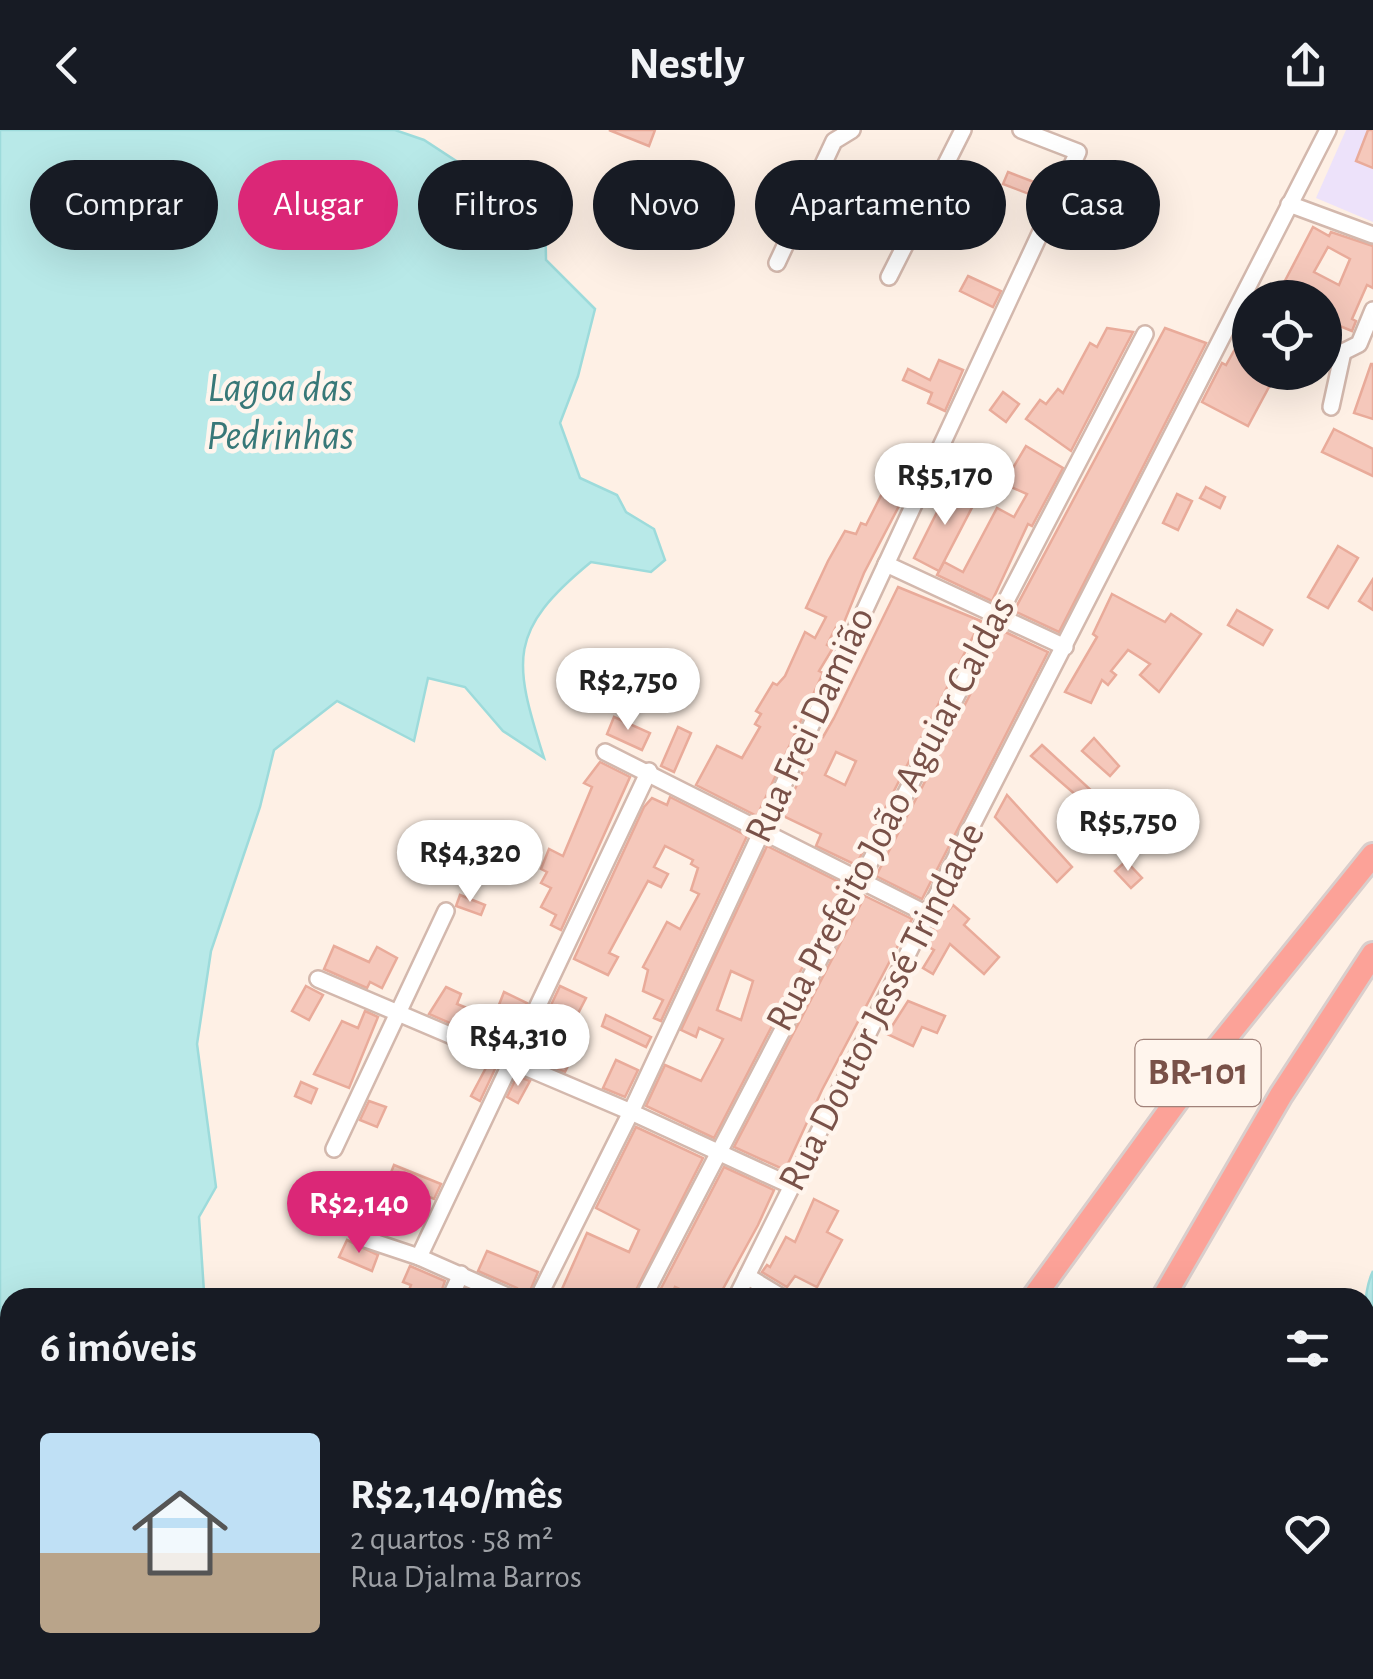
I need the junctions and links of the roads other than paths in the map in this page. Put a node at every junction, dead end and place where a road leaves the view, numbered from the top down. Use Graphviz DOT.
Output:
graph roads {
  1 [pos="852,130"];
  2 [pos="963,130"];
  3 [pos="1021,130"];
  4 [pos="1324,131"];
  5 [pos="1289,204"];
  6 [pos="1373,235"];
  7 [pos="777,264"];
  8 [pos="888,277"];
  9 [pos="1258,280"];
  10 [pos="1373,310"];
  11 [pos="1144,334"];
  12 [pos="1232,335"];
  13 [pos="1344,352"];
  14 [pos="1331,408"];
  15 [pos="886,564"];
  16 [pos="995,615"];
  17 [pos="1066,647"];
  18 [pos="606,752"];
  19 [pos="649,771"];
  20 [pos="760,829"];
  21 [pos="1373,856"];
  22 [pos="858,879"];
  23 [pos="446,911"];
  24 [pos="927,914"];
  25 [pos="1373,954"];
  26 [pos="318,979"];
  27 [pos="396,1012"];
  28 [pos="512,1061"];
  29 [pos="631,1112"];
  30 [pos="334,1149"];
  31 [pos="715,1152"];
  32 [pos="792,1186"];
  33 [pos="362,1238"];
  34 [pos="419,1256"];
  35 [pos="461,1274"];
  36 [pos="747,1276"];
  37 [pos="455,1288"];
  38 [pos="491,1288"];
  39 [pos="543,1288"];
  40 [pos="647,1288"];
  41 [pos="741,1288"];
  42 [pos="767,1288"];
  43 [pos="1040,1288"];
  44 [pos="1168,1288"];
  1 -- 7 [label="street"];
  2 -- 8 [label="street"];
  3 -- 15 [label="street, Rua Frei Damião"];
  4 -- 5 [label="street, Rua Doutor Jessé Trindade"];
  5 -- 6 [label="street"];
  5 -- 9 [label="street, Rua Doutor Jessé Trindade"];
  10 -- 13 [label="street"];
  11 -- 16 [label="street, Rua Prefeito João Aguiar Caldas"];
  12 -- 17 [label="street, Rua Doutor Jessé Trindade"];
  13 -- 14 [label="street"];
  15 -- 16 [label="street"];
  15 -- 20 [label="street, Rua Frei Damião"];
  16 -- 17 [label="street"];
  16 -- 22 [label="street, Rua Prefeito João Aguiar Caldas"];
  17 -- 24 [label="street, Rua Doutor Jessé Trindade"];
  18 -- 19 [label="street"];
  19 -- 20 [label="street"];
  19 -- 28 [label="street"];
  20 -- 22 [label="street"];
  20 -- 29 [label="street, Rua Frei Damião"];
  21 -- 43 [label="highway, BR-101"];
  22 -- 24 [label="street"];
  22 -- 31 [label="street, Rua Prefeito João Aguiar Caldas"];
  23 -- 27 [label="street"];
  24 -- 32 [label="street, Rua Doutor Jessé Trindade"];
  25 -- 44 [label="highway, BR-101"];
  26 -- 27 [label="street"];
  27 -- 28 [label="street"];
  27 -- 30 [label="street"];
  28 -- 29 [label="street"];
  28 -- 34 [label="street"];
  29 -- 31 [label="street"];
  29 -- 39 [label="street, Rua Frei Damião"];
  31 -- 32 [label="street"];
  31 -- 40 [label="street, Rua Prefeito João Aguiar Caldas"];
  32 -- 36 [label="street, Rua Doutor Jessé Trindade"];
  33 -- 34 [label="street"];
  34 -- 35 [label="street"];
  35 -- 37 [label="street"];
  35 -- 38 [label="street"];
  36 -- 41 [label="street, Rua Doutor Jessé Trindade"];
  36 -- 42 [label="street"];
}
